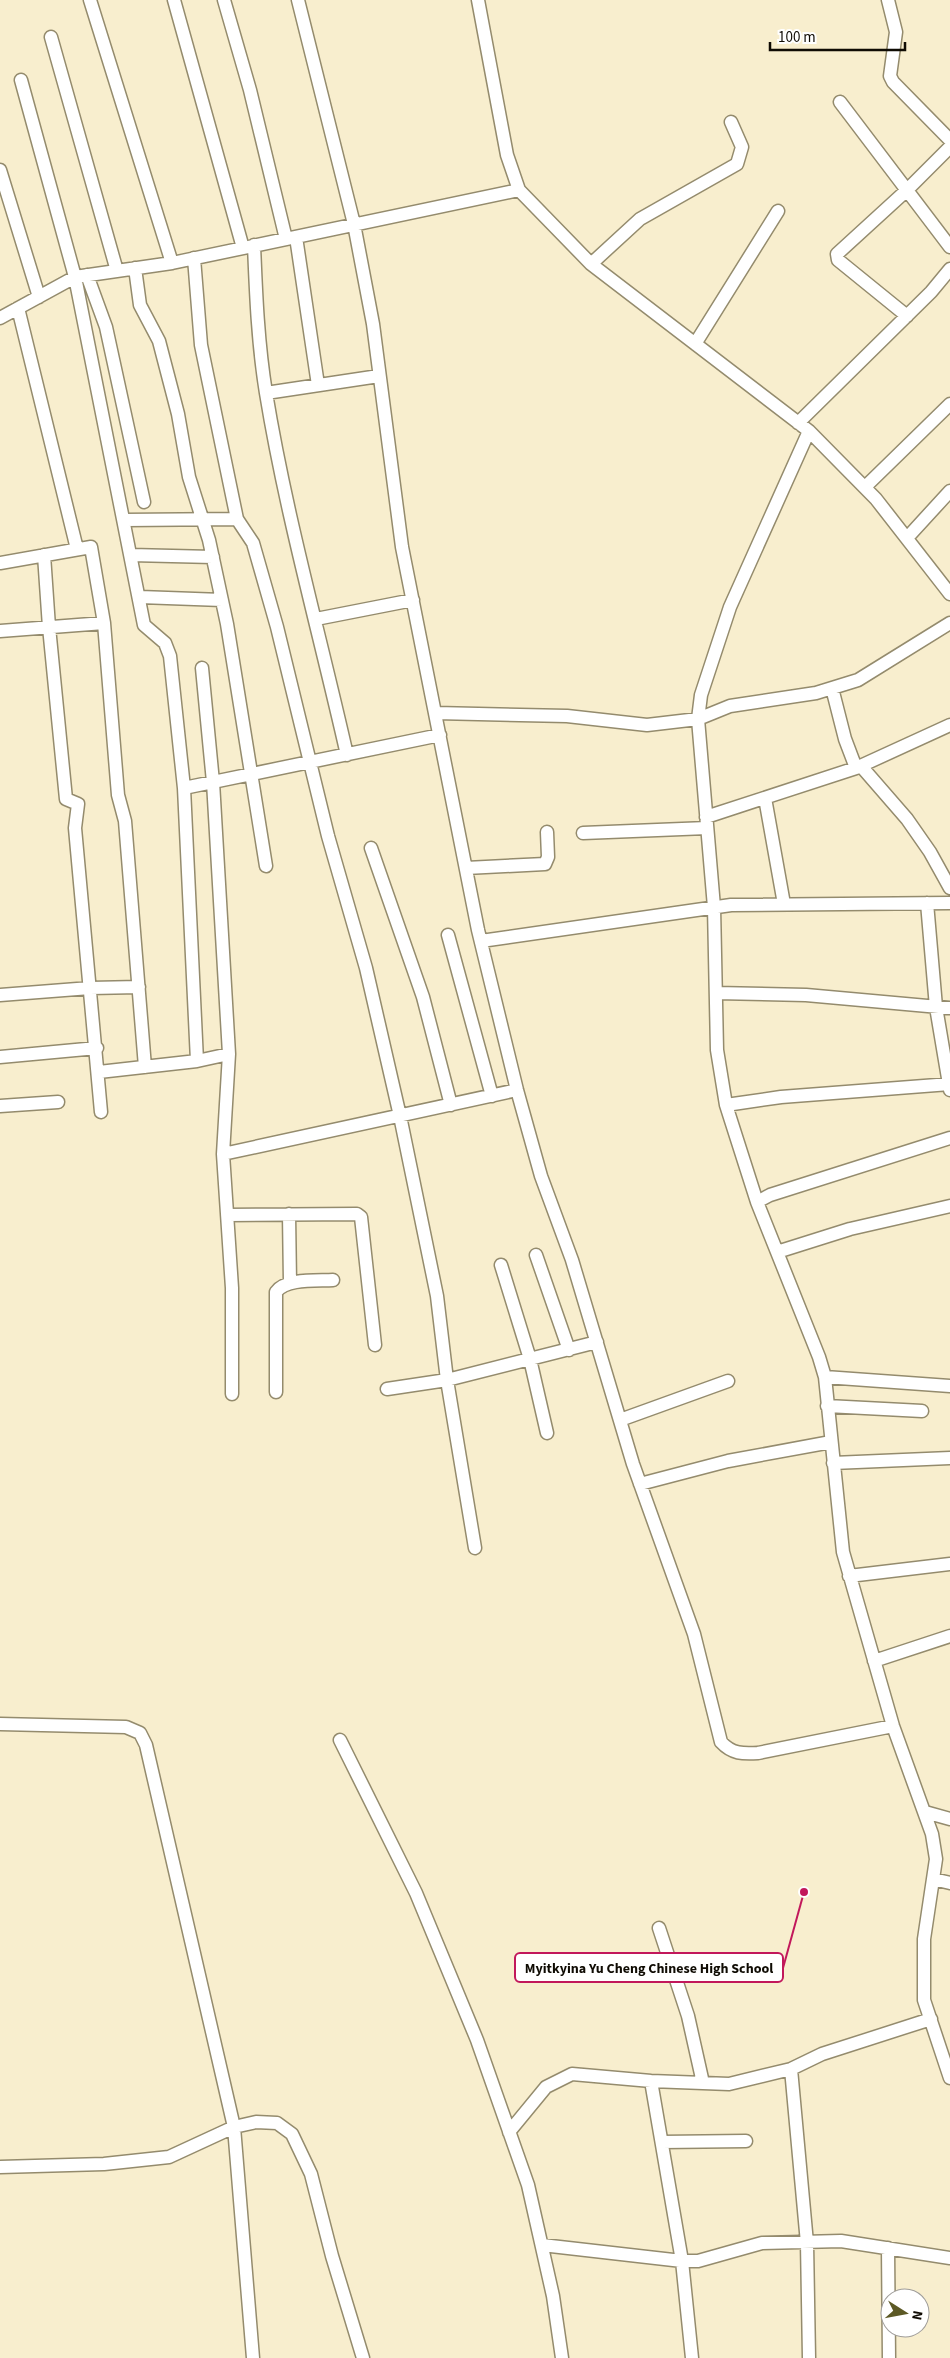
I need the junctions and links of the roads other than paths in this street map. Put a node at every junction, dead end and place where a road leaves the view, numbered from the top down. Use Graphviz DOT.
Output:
graph roads {
  1 [pos="90,0"];
  2 [pos="174,0"];
  3 [pos="224,0"];
  4 [pos="298,0"];
  5 [pos="478,0"];
  6 [pos="888,0"];
  7 [pos="51,37"];
  8 [pos="21,80"];
  9 [pos="840,102"];
  10 [pos="731,122"];
  11 [pos="950,140"];
  12 [pos="950,147"];
  13 [pos="0,170"];
  14 [pos="519,190"];
  15 [pos="907,190"];
  16 [pos="778,211"];
  17 [pos="354,224"];
  18 [pos="291,238"];
  19 [pos="248,246"];
  20 [pos="950,246"];
  21 [pos="194,258"];
  22 [pos="172,263"];
  23 [pos="590,264"];
  24 [pos="135,268"];
  25 [pos="950,269"];
  26 [pos="117,271"];
  27 [pos="81,276"];
  28 [pos="39,297"];
  29 [pos="18,308"];
  30 [pos="0,316"];
  31 [pos="907,316"];
  32 [pos="695,344"];
  33 [pos="379,376"];
  34 [pos="318,385"];
  35 [pos="266,393"];
  36 [pos="950,404"];
  37 [pos="798,423"];
  38 [pos="809,431"];
  39 [pos="865,487"];
  40 [pos="950,491"];
  41 [pos="144,502"];
  42 [pos="237,519"];
  43 [pos="124,520"];
  44 [pos="204,520"];
  45 [pos="907,538"];
  46 [pos="77,549"];
  47 [pos="44,555"];
  48 [pos="131,555"];
  49 [pos="213,557"];
  50 [pos="0,563"];
  51 [pos="950,594"];
  52 [pos="140,597"];
  53 [pos="222,600"];
  54 [pos="413,600"];
  55 [pos="316,619"];
  56 [pos="104,623"];
  57 [pos="950,623"];
  58 [pos="49,627"];
  59 [pos="0,632"];
  60 [pos="202,668"];
  61 [pos="832,688"];
  62 [pos="436,713"];
  63 [pos="698,719"];
  64 [pos="950,725"];
  65 [pos="440,735"];
  66 [pos="347,755"];
  67 [pos="310,763"];
  68 [pos="859,767"];
  69 [pos="252,774"];
  70 [pos="213,782"];
  71 [pos="184,788"];
  72 [pos="765,798"];
  73 [pos="706,823"];
  74 [pos="547,832"];
  75 [pos="583,833"];
  76 [pos="371,848"];
  77 [pos="266,866"];
  78 [pos="466,868"];
  79 [pos="950,888"];
  80 [pos="927,903"];
  81 [pos="950,903"];
  82 [pos="784,904"];
  83 [pos="714,907"];
  84 [pos="448,935"];
  85 [pos="481,941"];
  86 [pos="139,987"];
  87 [pos="90,988"];
  88 [pos="716,993"];
  89 [pos="0,995"];
  90 [pos="936,1007"];
  91 [pos="950,1008"];
  92 [pos="96,1048"];
  93 [pos="230,1054"];
  94 [pos="0,1057"];
  95 [pos="197,1061"];
  96 [pos="145,1067"];
  97 [pos="99,1072"];
  98 [pos="950,1086"];
  99 [pos="517,1090"];
  100 [pos="492,1096"];
  101 [pos="58,1102"];
  102 [pos="451,1105"];
  103 [pos="726,1105"];
  104 [pos="0,1106"];
  105 [pos="101,1112"];
  106 [pos="400,1116"];
  107 [pos="950,1138"];
  108 [pos="223,1154"];
  109 [pos="758,1202"];
  110 [pos="950,1206"];
  111 [pos="289,1214"];
  112 [pos="227,1215"];
  113 [pos="777,1252"];
  114 [pos="536,1255"];
  115 [pos="501,1265"];
  116 [pos="333,1280"];
  117 [pos="290,1283"];
  118 [pos="597,1342"];
  119 [pos="375,1345"];
  120 [pos="569,1350"];
  121 [pos="530,1359"];
  122 [pos="825,1377"];
  123 [pos="447,1380"];
  124 [pos="728,1380"];
  125 [pos="950,1386"];
  126 [pos="387,1389"];
  127 [pos="276,1392"];
  128 [pos="232,1394"];
  129 [pos="827,1406"];
  130 [pos="922,1411"];
  131 [pos="620,1420"];
  132 [pos="547,1433"];
  133 [pos="831,1442"];
  134 [pos="950,1458"];
  135 [pos="833,1463"];
  136 [pos="640,1484"];
  137 [pos="475,1548"];
  138 [pos="950,1564"];
  139 [pos="849,1576"];
  140 [pos="950,1636"];
  141 [pos="874,1661"];
  142 [pos="0,1724"];
  143 [pos="893,1726"];
  144 [pos="340,1740"];
  145 [pos="924,1812"];
  146 [pos="950,1819"];
  147 [pos="933,1879"];
  148 [pos="950,1883"];
  149 [pos="659,1928"];
  150 [pos="931,2019"];
  151 [pos="791,2070"];
  152 [pos="950,2075"];
  153 [pos="651,2081"];
  154 [pos="703,2083"];
  155 [pos="234,2127"];
  156 [pos="509,2132"];
  157 [pos="746,2141"];
  158 [pos="662,2142"];
  159 [pos="0,2167"];
  160 [pos="807,2243"];
  161 [pos="542,2246"];
  162 [pos="888,2248"];
  163 [pos="950,2258"];
  164 [pos="682,2261"];
  165 [pos="253,2358"];
  166 [pos="363,2358"];
  167 [pos="562,2358"];
  168 [pos="692,2358"];
  169 [pos="810,2358"];
  170 [pos="889,2358"];
  1 -- 22 [label="street"];
  2 -- 19 [label="street"];
  3 -- 18 [label="street"];
  4 -- 17 [label="street"];
  5 -- 14 [label="street"];
  6 -- 11 [label="street"];
  7 -- 26 [label="street"];
  8 -- 27 [label="street"];
  9 -- 15 [label="street"];
  10 -- 23 [label="street"];
  12 -- 15 [label="street"];
  13 -- 28 [label="street"];
  14 -- 17 [label="street"];
  14 -- 23 [label="street"];
  15 -- 20 [label="street"];
  15 -- 31 [label="street"];
  16 -- 32 [label="street"];
  17 -- 18 [label="street"];
  17 -- 33 [label="street"];
  18 -- 19 [label="street"];
  18 -- 34 [label="street"];
  19 -- 21 [label="street"];
  19 -- 35 [label="street"];
  21 -- 22 [label="street"];
  21 -- 42 [label="street"];
  22 -- 24 [label="street"];
  23 -- 32 [label="street"];
  24 -- 26 [label="street"];
  24 -- 44 [label="street"];
  25 -- 31 [label="street"];
  26 -- 27 [label="street"];
  27 -- 28 [label="street"];
  27 -- 41 [label="street"];
  27 -- 43 [label="street"];
  28 -- 29 [label="street"];
  29 -- 30 [label="street"];
  29 -- 46 [label="street"];
  31 -- 37 [label="street"];
  32 -- 37 [label="street"];
  33 -- 34 [label="street"];
  33 -- 54 [label="street"];
  34 -- 35 [label="street"];
  35 -- 55 [label="street"];
  36 -- 39 [label="street"];
  37 -- 38 [label="street"];
  38 -- 39 [label="street"];
  38 -- 63 [label="street"];
  39 -- 45 [label="street"];
  40 -- 45 [label="street"];
  42 -- 44 [label="street"];
  42 -- 67 [label="street"];
  43 -- 44 [label="street"];
  43 -- 48 [label="street"];
  44 -- 49 [label="street"];
  45 -- 51 [label="street"];
  46 -- 47 [label="street"];
  46 -- 56 [label="street"];
  47 -- 50 [label="street"];
  47 -- 58 [label="street"];
  48 -- 49 [label="street"];
  48 -- 52 [label="street"];
  49 -- 53 [label="street"];
  52 -- 53 [label="street"];
  52 -- 71 [label="street"];
  53 -- 69 [label="street"];
  54 -- 55 [label="street"];
  54 -- 62 [label="street"];
  55 -- 66 [label="street"];
  56 -- 58 [label="street"];
  56 -- 86 [label="street"];
  57 -- 61 [label="street"];
  58 -- 59 [label="street"];
  58 -- 87 [label="street"];
  60 -- 70 [label="street"];
  61 -- 63 [label="street"];
  61 -- 68 [label="street"];
  62 -- 63 [label="street"];
  62 -- 65 [label="street"];
  63 -- 73 [label="street"];
  64 -- 68 [label="street"];
  65 -- 66 [label="street"];
  65 -- 78 [label="street"];
  66 -- 67 [label="street"];
  67 -- 69 [label="street"];
  67 -- 106 [label="street"];
  68 -- 72 [label="street"];
  68 -- 79 [label="street"];
  69 -- 70 [label="street"];
  69 -- 77 [label="street"];
  70 -- 71 [label="street"];
  70 -- 93 [label="street"];
  71 -- 95 [label="street"];
  72 -- 73 [label="street"];
  72 -- 82 [label="street"];
  73 -- 75 [label="street"];
  73 -- 83 [label="street"];
  74 -- 78 [label="street"];
  76 -- 102 [label="street"];
  78 -- 85 [label="street"];
  80 -- 81 [label="street"];
  80 -- 82 [label="street"];
  80 -- 90 [label="street"];
  82 -- 83 [label="street"];
  83 -- 85 [label="street"];
  83 -- 88 [label="street"];
  84 -- 100 [label="street"];
  85 -- 99 [label="street"];
  86 -- 87 [label="street"];
  86 -- 96 [label="street"];
  87 -- 89 [label="street"];
  87 -- 92 [label="street"];
  88 -- 90 [label="street"];
  88 -- 103 [label="street"];
  90 -- 91 [label="street"];
  90 -- 98 [label="street"];
  92 -- 94 [label="street"];
  92 -- 97 [label="street"];
  93 -- 95 [label="street"];
  93 -- 108 [label="street"];
  95 -- 96 [label="street"];
  96 -- 97 [label="street"];
  97 -- 105 [label="street"];
  98 -- 103 [label="street"];
  99 -- 100 [label="street"];
  99 -- 118 [label="street"];
  100 -- 102 [label="street"];
  101 -- 104 [label="street"];
  102 -- 106 [label="street"];
  103 -- 109 [label="street"];
  106 -- 108 [label="street"];
  106 -- 123 [label="street"];
  107 -- 109 [label="street"];
  108 -- 112 [label="street"];
  109 -- 113 [label="street"];
  110 -- 113 [label="street"];
  111 -- 112 [label="street"];
  111 -- 117 [label="street"];
  111 -- 119 [label="street"];
  112 -- 128 [label="street"];
  113 -- 122 [label="street"];
  114 -- 120 [label="street"];
  115 -- 121 [label="street"];
  116 -- 117 [label="street"];
  117 -- 127 [label="street"];
  118 -- 120 [label="street"];
  118 -- 131 [label="street"];
  120 -- 121 [label="street"];
  121 -- 123 [label="street"];
  121 -- 132 [label="street"];
  122 -- 125 [label="street"];
  122 -- 129 [label="street"];
  123 -- 126 [label="street"];
  123 -- 137 [label="street"];
  124 -- 131 [label="street"];
  129 -- 130 [label="street"];
  129 -- 133 [label="street"];
  131 -- 136 [label="street"];
  133 -- 135 [label="street"];
  133 -- 136 [label="street"];
  134 -- 135 [label="street"];
  135 -- 139 [label="street"];
  136 -- 143 [label="street"];
  138 -- 139 [label="street"];
  139 -- 141 [label="street"];
  140 -- 141 [label="street"];
  141 -- 143 [label="street"];
  142 -- 155 [label="street"];
  143 -- 145 [label="street"];
  144 -- 156 [label="street"];
  145 -- 146 [label="street"];
  145 -- 147 [label="street"];
  147 -- 148 [label="street"];
  147 -- 150 [label="street"];
  149 -- 154 [label="street"];
  150 -- 151 [label="street"];
  150 -- 152 [label="street"];
  151 -- 154 [label="street"];
  151 -- 160 [label="street"];
  153 -- 154 [label="street"];
  153 -- 156 [label="street"];
  153 -- 158 [label="street"];
  155 -- 159 [label="street"];
  155 -- 165 [label="street"];
  155 -- 166 [label="street"];
  156 -- 161 [label="street"];
  157 -- 158 [label="street"];
  158 -- 164 [label="street"];
  160 -- 162 [label="street"];
  160 -- 164 [label="street"];
  160 -- 169 [label="street"];
  161 -- 164 [label="street"];
  161 -- 167 [label="street"];
  162 -- 163 [label="street"];
  162 -- 170 [label="street"];
  164 -- 168 [label="street"];
}
